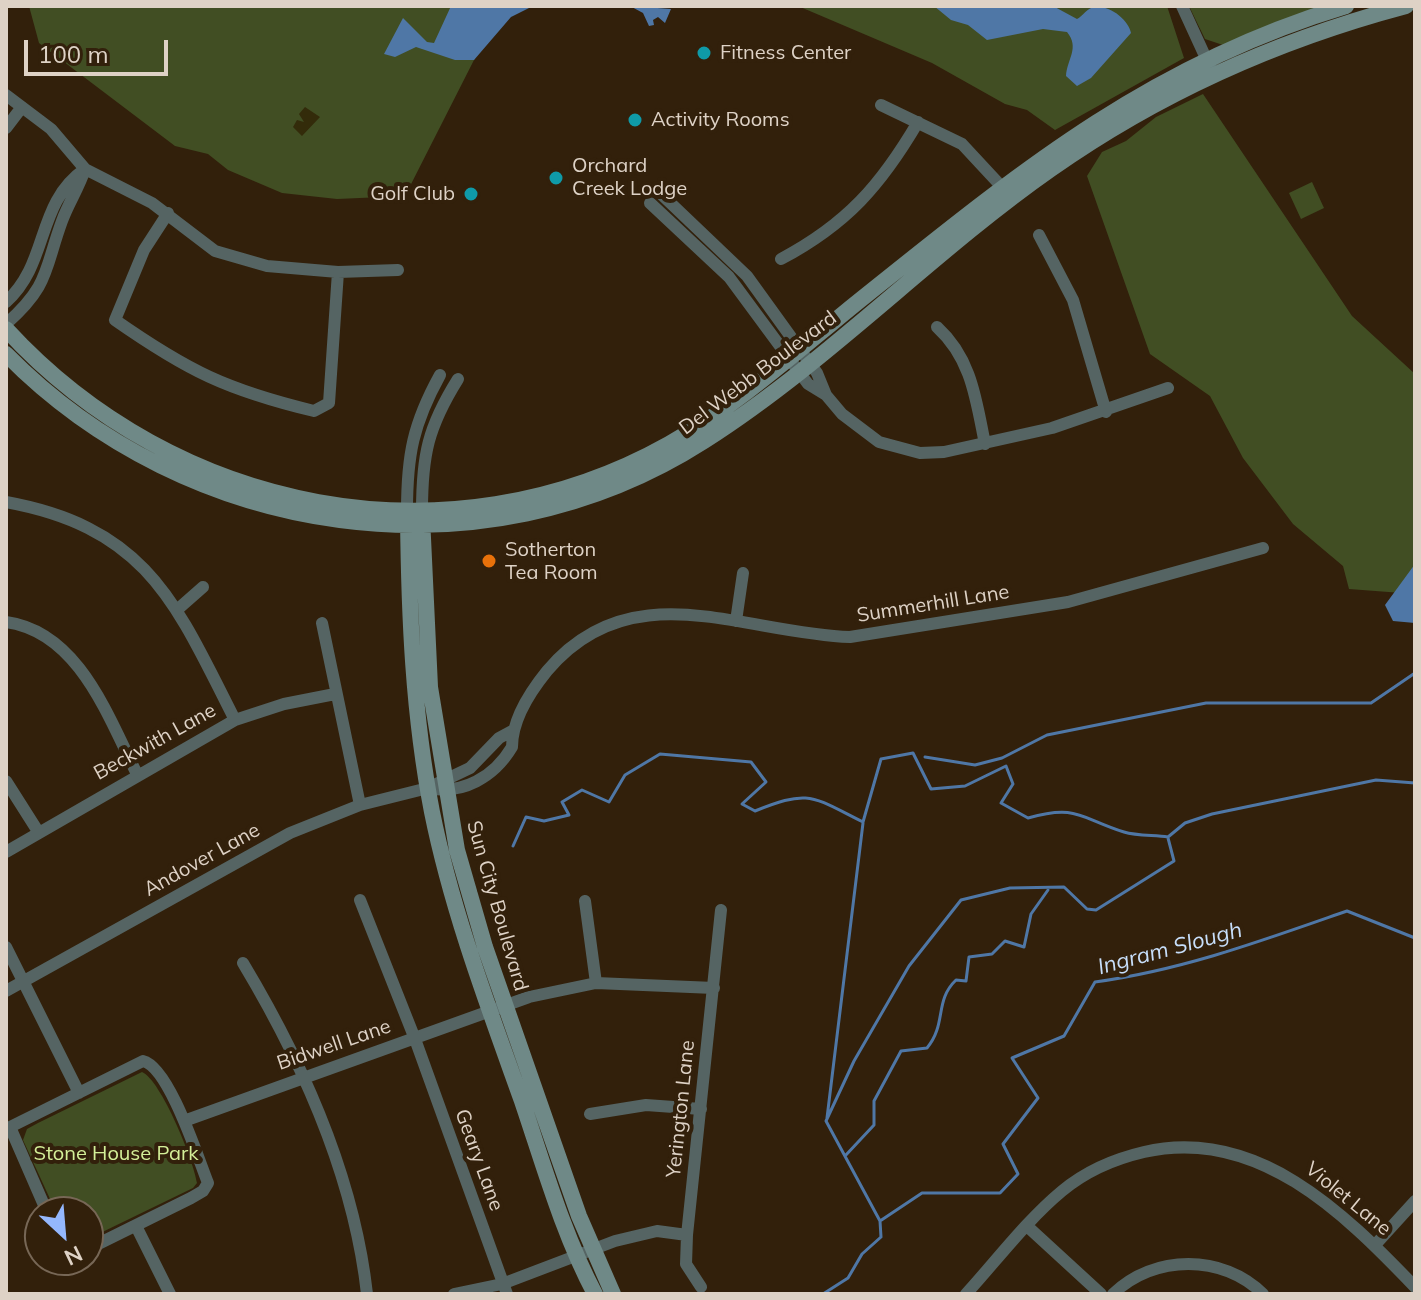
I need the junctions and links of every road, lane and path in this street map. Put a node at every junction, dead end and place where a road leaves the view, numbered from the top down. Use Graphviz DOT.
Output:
graph roads {
  1 [pos="1182,6"];
  2 [pos="1346,6"];
  3 [pos="1406,6"];
  4 [pos="1210,66"];
  5 [pos="6,95"];
  6 [pos="881,105"];
  7 [pos="22,107"];
  8 [pos="918,122"];
  9 [pos="6,128"];
  10 [pos="85,169"];
  11 [pos="1001,186"];
  12 [pos="660,193"];
  13 [pos="650,203"];
  14 [pos="168,213"];
  15 [pos="1039,235"];
  16 [pos="781,259"];
  17 [pos="398,270"];
  18 [pos="338,272"];
  19 [pos="6,302"];
  20 [pos="6,326"];
  21 [pos="937,327"];
  22 [pos="6,354"];
  23 [pos="798,360"];
  24 [pos="440,375"];
  25 [pos="458,379"];
  26 [pos="1168,388"];
  27 [pos="1106,412"];
  28 [pos="985,444"];
  29 [pos="6,502"];
  30 [pos="415,518"];
  31 [pos="1263,548"];
  32 [pos="743,573"];
  33 [pos="203,587"];
  34 [pos="178,609"];
  35 [pos="736,621"];
  36 [pos="6,622"];
  37 [pos="322,623"];
  38 [pos="335,694"];
  39 [pos="235,720"];
  40 [pos="137,774"];
  41 [pos="6,781"];
  42 [pos="444,785"];
  43 [pos="428,788"];
  44 [pos="360,805"];
  45 [pos="39,833"];
  46 [pos="6,852"];
  47 [pos="360,900"];
  48 [pos="585,901"];
  49 [pos="721,910"];
  50 [pos="6,947"];
  51 [pos="243,963"];
  52 [pos="23,983"];
  53 [pos="596,983"];
  54 [pos="714,988"];
  55 [pos="6,991"];
  56 [pos="498,1008"];
  57 [pos="415,1039"];
  58 [pos="305,1075"];
  59 [pos="79,1093"];
  60 [pos="701,1109"];
  61 [pos="590,1114"];
  62 [pos="184,1121"];
  63 [pos="8,1128"];
  64 [pos="40,1196"];
  65 [pos="1415,1201"];
  66 [pos="136,1226"];
  67 [pos="1028,1227"];
  68 [pos="687,1235"];
  69 [pos="104,1241"];
  70 [pos="1375,1245"];
  71 [pos="584,1252"];
  72 [pos="701,1287"];
  73 [pos="1415,1287"];
  74 [pos="504,1289"];
  75 [pos="170,1294"];
  76 [pos="367,1294"];
  77 [pos="454,1294"];
  78 [pos="595,1294"];
  79 [pos="613,1294"];
  80 [pos="966,1294"];
  81 [pos="1101,1294"];
  82 [pos="1113,1294"];
  83 [pos="1263,1294"];
  1 -- 4 [label="street"];
  2 -- 4 [label="street, Del Webb Boulevard"];
  3 -- 4 [label="street, Del Webb Boulevard"];
  4 -- 11 [label="street, Del Webb Boulevard"];
  4 -- 23 [label="street, Del Webb Boulevard"];
  5 -- 7 [label="street"];
  6 -- 8 [label="street"];
  7 -- 9 [label="street"];
  7 -- 10 [label="street"];
  8 -- 11 [label="street"];
  8 -- 16 [label="street"];
  10 -- 14 [label="street"];
  10 -- 19 [label="street"];
  10 -- 20 [label="street"];
  11 -- 23 [label="street, Del Webb Boulevard"];
  12 -- 23 [label="street"];
  13 -- 23 [label="street"];
  14 -- 18 [label="street"];
  14 -- 18 [label="street"];
  15 -- 27 [label="street"];
  17 -- 18 [label="street"];
  20 -- 30 [label="street, Del Webb Boulevard"];
  21 -- 28 [label="street"];
  22 -- 30 [label="street, Del Webb Boulevard"];
  23 -- 28 [label="street"];
  23 -- 30 [label="street, Del Webb Boulevard"];
  24 -- 30 [label="street"];
  25 -- 30 [label="street"];
  26 -- 27 [label="street"];
  27 -- 28 [label="street"];
  29 -- 34 [label="street"];
  30 -- 42 [label="street, Sun City Boulevard"];
  30 -- 43 [label="street, Sun City Boulevard"];
  31 -- 35 [label="street, Summerhill Lane"];
  32 -- 35 [label="street"];
  33 -- 34 [label="street"];
  34 -- 39 [label="street"];
  35 -- 42 [label="street, Summerhill Lane"];
  36 -- 40 [label="street"];
  37 -- 38 [label="street"];
  38 -- 39 [label="street, Beckwith Lane"];
  38 -- 44 [label="street"];
  39 -- 40 [label="street, Beckwith Lane"];
  40 -- 45 [label="street, Beckwith Lane"];
  41 -- 45 [label="street"];
  42 -- 43 [label="street, Summerhill Lane"];
  42 -- 56 [label="street, Sun City Boulevard"];
  43 -- 44 [label="street, Andover Lane"];
  43 -- 56 [label="street, Sun City Boulevard"];
  44 -- 52 [label="street, Andover Lane"];
  45 -- 46 [label="street, Beckwith Lane"];
  47 -- 57 [label="street, Geary Lane"];
  48 -- 53 [label="street"];
  49 -- 54 [label="street, Yerington Lane"];
  50 -- 52 [label="street"];
  51 -- 58 [label="street"];
  52 -- 55 [label="street, Andover Lane"];
  52 -- 59 [label="street"];
  53 -- 54 [label="street, Bidwell Lane"];
  53 -- 56 [label="street, Bidwell Lane"];
  54 -- 60 [label="street, Yerington Lane"];
  56 -- 57 [label="street, Bidwell Lane"];
  56 -- 71 [label="street, Sun City Boulevard"];
  57 -- 58 [label="street, Bidwell Lane"];
  57 -- 74 [label="street, Geary Lane"];
  58 -- 62 [label="street, Bidwell Lane"];
  58 -- 76 [label="street"];
  59 -- 62 [label="street"];
  59 -- 63 [label="street"];
  60 -- 61 [label="street"];
  60 -- 68 [label="street, Yerington Lane"];
  62 -- 66 [label="street"];
  63 -- 64 [label="street"];
  65 -- 70 [label="street"];
  66 -- 69 [label="street"];
  66 -- 75 [label="street"];
  67 -- 70 [label="street, Violet Lane"];
  67 -- 80 [label="street, Violet Lane"];
  67 -- 81 [label="street"];
  68 -- 71 [label="street"];
  68 -- 72 [label="street, Yerington Lane"];
  70 -- 73 [label="street, Violet Lane"];
  71 -- 74 [label="street"];
  71 -- 78 [label="street, Sun City Boulevard"];
  71 -- 79 [label="street, Sun City Boulevard"];
  74 -- 77 [label="street"];
  82 -- 83 [label="street"];
}
